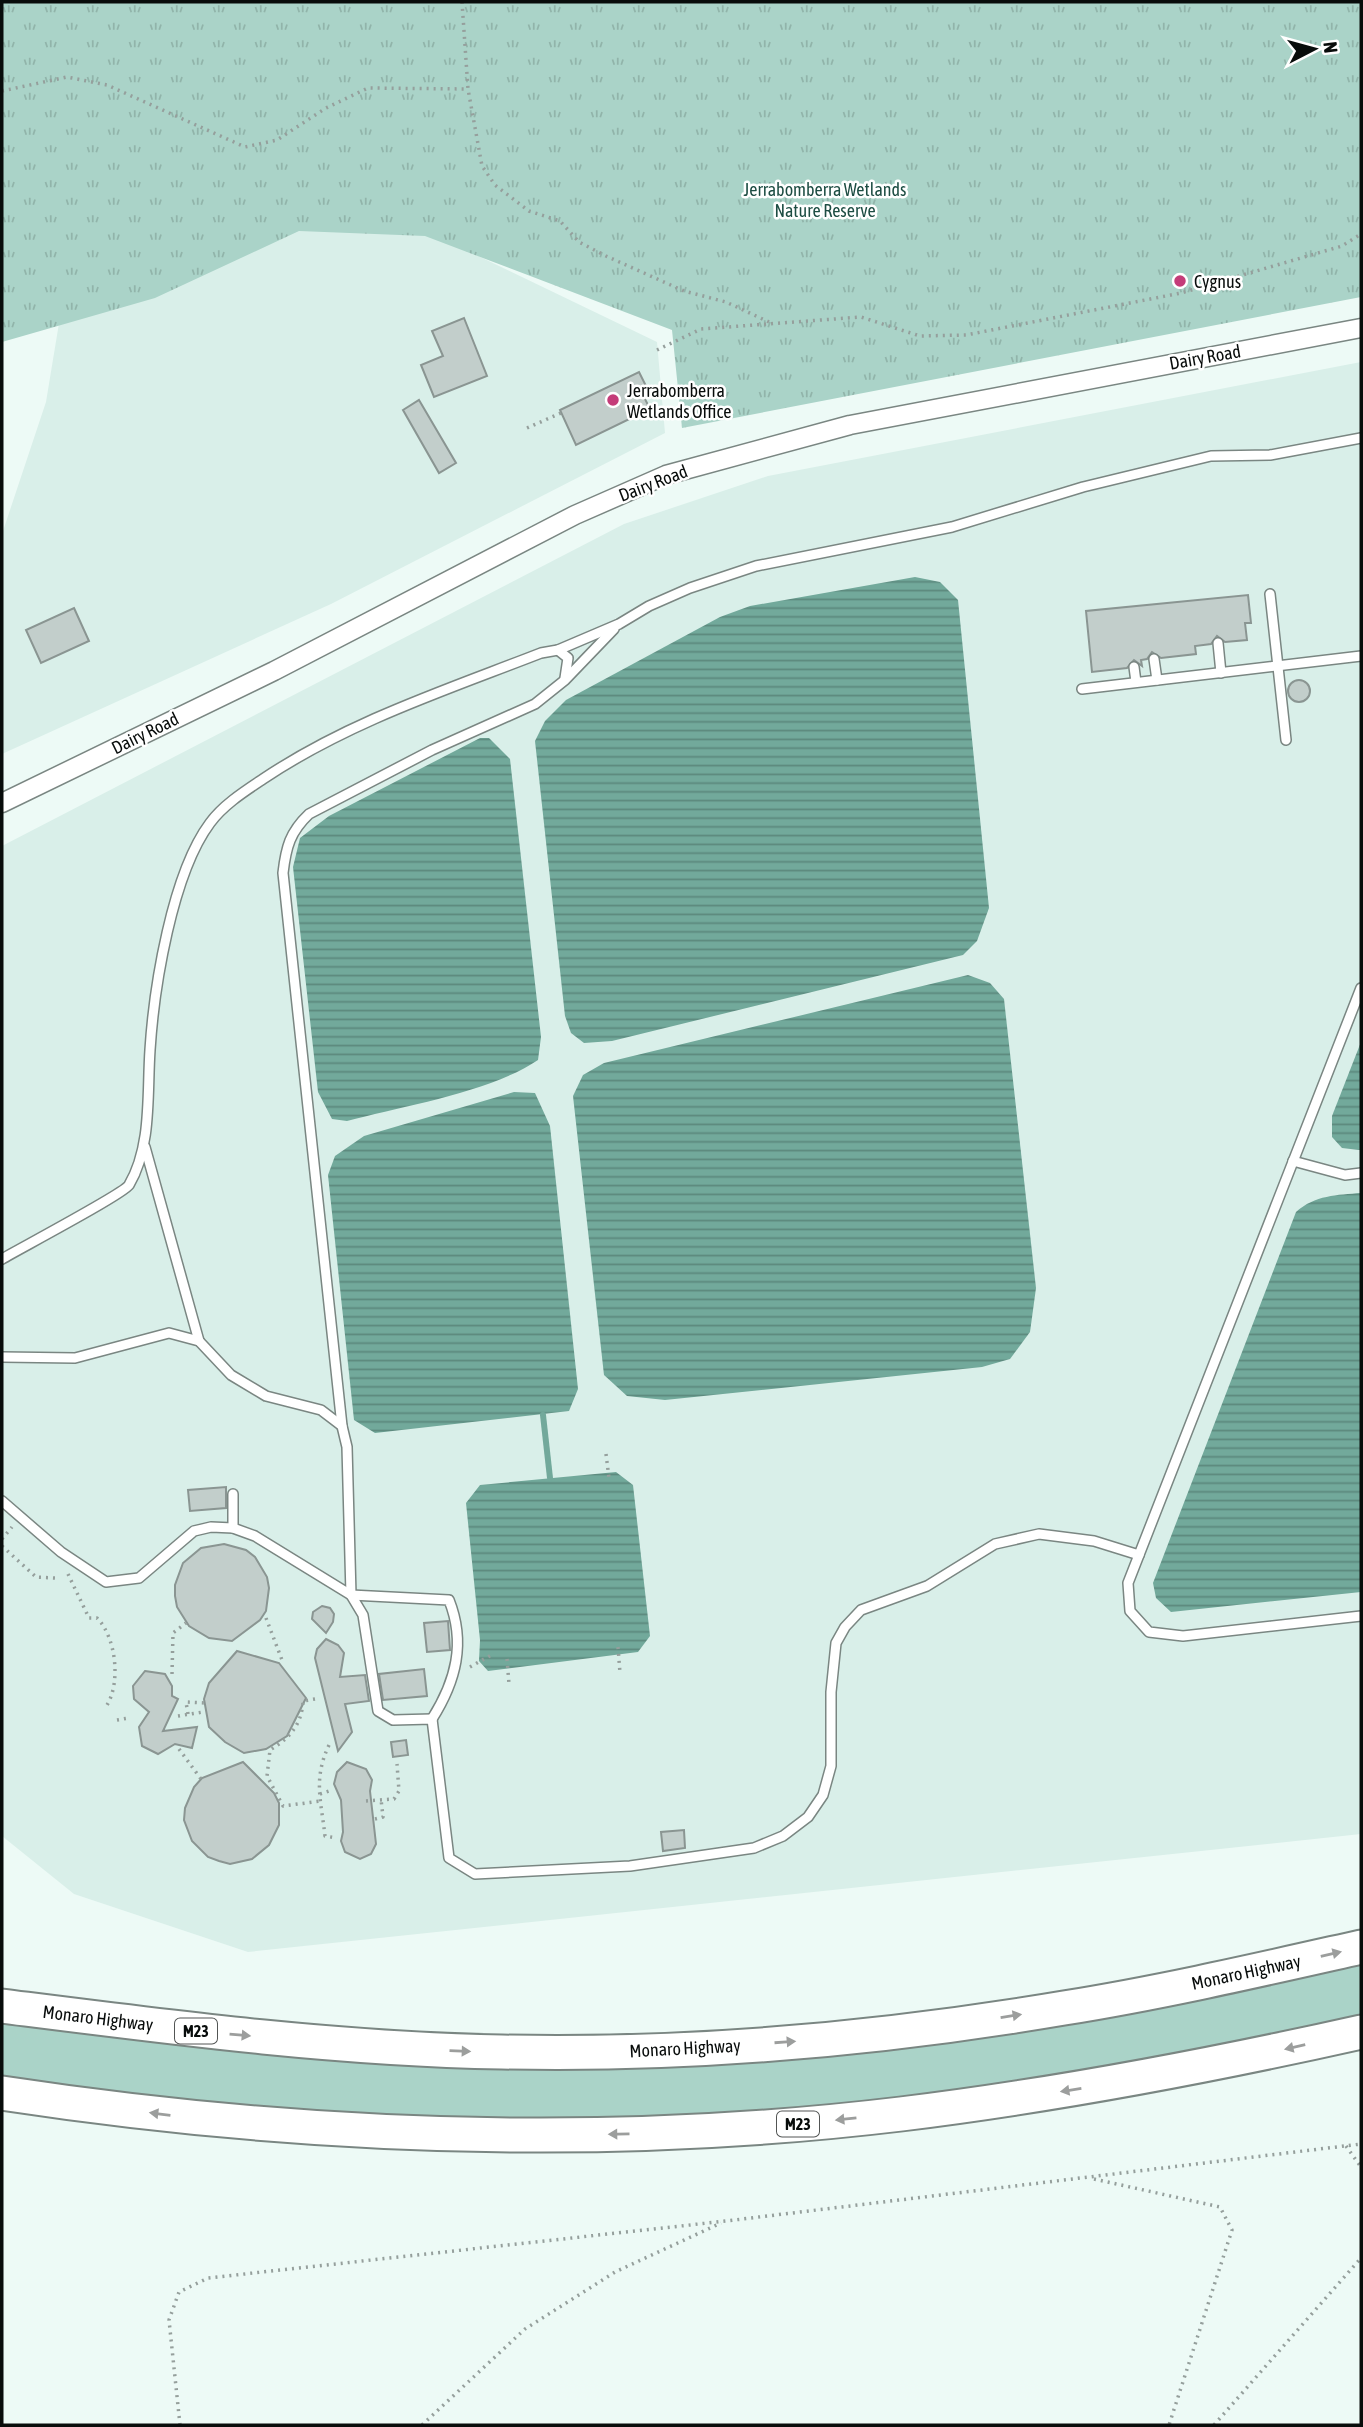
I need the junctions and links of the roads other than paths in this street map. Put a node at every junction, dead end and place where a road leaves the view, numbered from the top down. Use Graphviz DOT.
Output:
graph roads {
  1 [pos="1361,328"];
  2 [pos="1361,438"];
  3 [pos="1270,594"];
  4 [pos="619,624"];
  5 [pos="1218,643"];
  6 [pos="558,650"];
  7 [pos="1361,656"];
  8 [pos="1154,659"];
  9 [pos="1278,666"];
  10 [pos="1135,667"];
  11 [pos="1221,673"];
  12 [pos="565,680"];
  13 [pos="1157,680"];
  14 [pos="1136,682"];
  15 [pos="1082,689"];
  16 [pos="1286,740"];
  17 [pos="2,803"];
  18 [pos="1361,988"];
  19 [pos="144,1146"];
  20 [pos="1293,1161"];
  21 [pos="1361,1173"];
  22 [pos="2,1259"];
  23 [pos="199,1340"];
  24 [pos="2,1357"];
  25 [pos="342,1426"];
  26 [pos="233,1494"];
  27 [pos="2,1501"];
  28 [pos="233,1528"];
  29 [pos="1139,1555"];
  30 [pos="351,1595"];
  31 [pos="1361,1616"];
  32 [pos="432,1719"];
  33 [pos="1361,1947"];
  34 [pos="2,2006"];
  35 [pos="1361,2032"];
  36 [pos="2,2093"];
  1 -- 17 [label="street, Dairy Road"];
  2 -- 4 [label="lane"];
  3 -- 9 [label="lane"];
  4 -- 6 [label="lane"];
  4 -- 12 [label="lane"];
  5 -- 11 [label="lane"];
  6 -- 12 [label="lane"];
  6 -- 19 [label="lane"];
  7 -- 9 [label="lane"];
  8 -- 13 [label="lane"];
  9 -- 11 [label="lane"];
  9 -- 16 [label="lane"];
  10 -- 14 [label="lane"];
  11 -- 13 [label="lane"];
  12 -- 25 [label="lane"];
  13 -- 14 [label="lane"];
  14 -- 15 [label="lane"];
  18 -- 20 [label="lane"];
  19 -- 22 [label="lane"];
  19 -- 23 [label="lane"];
  20 -- 21 [label="lane"];
  20 -- 29 [label="lane"];
  23 -- 24 [label="lane"];
  23 -- 25 [label="lane"];
  25 -- 30 [label="lane"];
  26 -- 28 [label="lane"];
  27 -- 28 [label="lane"];
  28 -- 30 [label="lane"];
  29 -- 31 [label="lane"];
  29 -- 32 [label="lane"];
  30 -- 32 [label="lane"];
  30 -- 32 [label="lane"];
  34 -- 33 [label="highway, Monaro Highway / M23, one-way"];
  35 -- 36 [label="highway, M23, one-way"];
}
